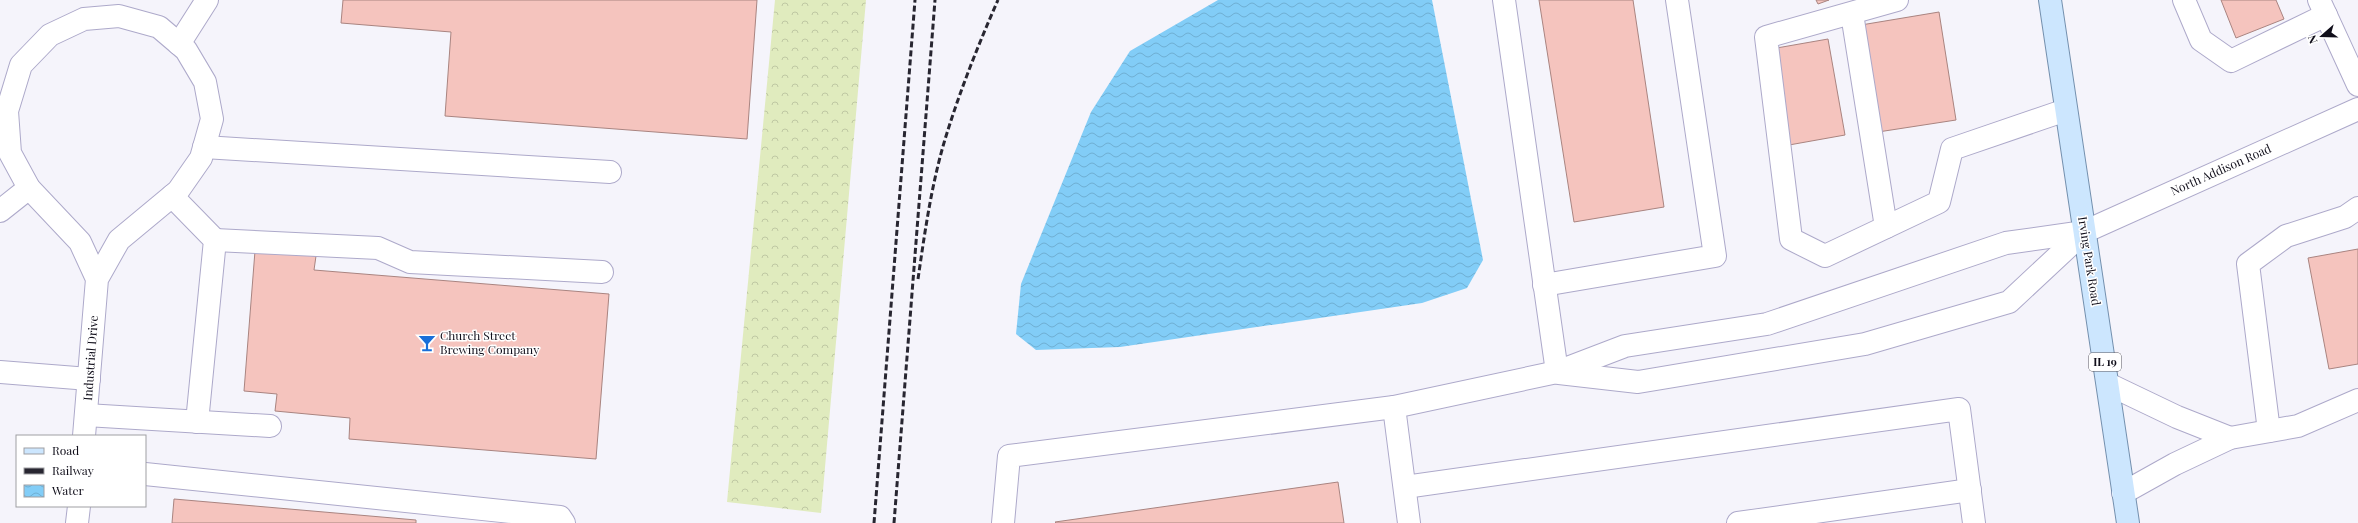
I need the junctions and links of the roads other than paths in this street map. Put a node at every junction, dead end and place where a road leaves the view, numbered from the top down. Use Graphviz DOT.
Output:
graph roads {
  1 [pos="207,0"];
  2 [pos="1504,0"];
  3 [pos="1677,0"];
  4 [pos="1897,0"];
  5 [pos="2050,0"];
  6 [pos="2184,0"];
  7 [pos="2322,8"];
  8 [pos="1852,14"];
  9 [pos="179,44"];
  10 [pos="2358,85"];
  11 [pos="2358,109"];
  12 [pos="2066,110"];
  13 [pos="3,111"];
  14 [pos="204,147"];
  15 [pos="610,172"];
  16 [pos="29,188"];
  17 [pos="172,196"];
  18 [pos="2358,208"];
  19 [pos="0,211"];
  20 [pos="1886,227"];
  21 [pos="2084,232"];
  22 [pos="215,240"];
  23 [pos="602,272"];
  24 [pos="97,280"];
  25 [pos="1544,285"];
  26 [pos="0,372"];
  27 [pos="1557,372"];
  28 [pos="89,379"];
  29 [pos="2108,384"];
  30 [pos="2358,400"];
  31 [pos="1394,406"];
  32 [pos="197,422"];
  33 [pos="85,426"];
  34 [pos="270,426"];
  35 [pos="2269,431"];
  36 [pos="2230,438"];
  37 [pos="146,474"];
  38 [pos="1405,487"];
  39 [pos="1970,490"];
  40 [pos="2124,493"];
  41 [pos="79,507"];
  42 [pos="77,523"];
  43 [pos="564,523"];
  44 [pos="1003,523"];
  45 [pos="1409,523"];
  46 [pos="1738,523"];
  47 [pos="1974,523"];
  48 [pos="2128,523"];
  1 -- 9 [label="street"];
  2 -- 25 [label="street"];
  3 -- 25 [label="street"];
  4 -- 8 [label="street"];
  5 -- 12 [label="main road, Irving Park Road / IL 19"];
  6 -- 7 [label="street"];
  7 -- 10 [label="street"];
  8 -- 20 [label="street"];
  8 -- 20 [label="street"];
  9 -- 13 [label="street, Industrial Drive"];
  9 -- 14 [label="street, Industrial Drive"];
  11 -- 21 [label="street, North Addison Road"];
  12 -- 20 [label="street"];
  12 -- 21 [label="main road, Irving Park Road / IL 19"];
  13 -- 16 [label="street, Industrial Drive"];
  14 -- 15 [label="street"];
  14 -- 17 [label="street, Industrial Drive"];
  16 -- 19 [label="street"];
  16 -- 24 [label="street, Industrial Drive"];
  17 -- 22 [label="street"];
  17 -- 24 [label="street, Industrial Drive"];
  18 -- 35 [label="street"];
  21 -- 27 [label="street"];
  21 -- 27 [label="street"];
  21 -- 29 [label="main road, Irving Park Road / IL 19"];
  22 -- 23 [label="street"];
  22 -- 32 [label="street"];
  24 -- 28 [label="street, Industrial Drive"];
  25 -- 27 [label="street"];
  26 -- 28 [label="street"];
  27 -- 31 [label="street"];
  28 -- 33 [label="street, Industrial Drive"];
  29 -- 36 [label="street"];
  29 -- 40 [label="main road, Irving Park Road / IL 19"];
  30 -- 35 [label="street"];
  31 -- 38 [label="street"];
  31 -- 44 [label="street"];
  32 -- 33 [label="street"];
  32 -- 34 [label="street"];
  35 -- 36 [label="street"];
  36 -- 40 [label="street"];
  37 -- 43 [label="street"];
  38 -- 39 [label="street"];
  38 -- 45 [label="street"];
  39 -- 46 [label="street"];
  39 -- 47 [label="street"];
  40 -- 48 [label="main road, Irving Park Road / IL 19"];
  41 -- 42 [label="street"];
}
